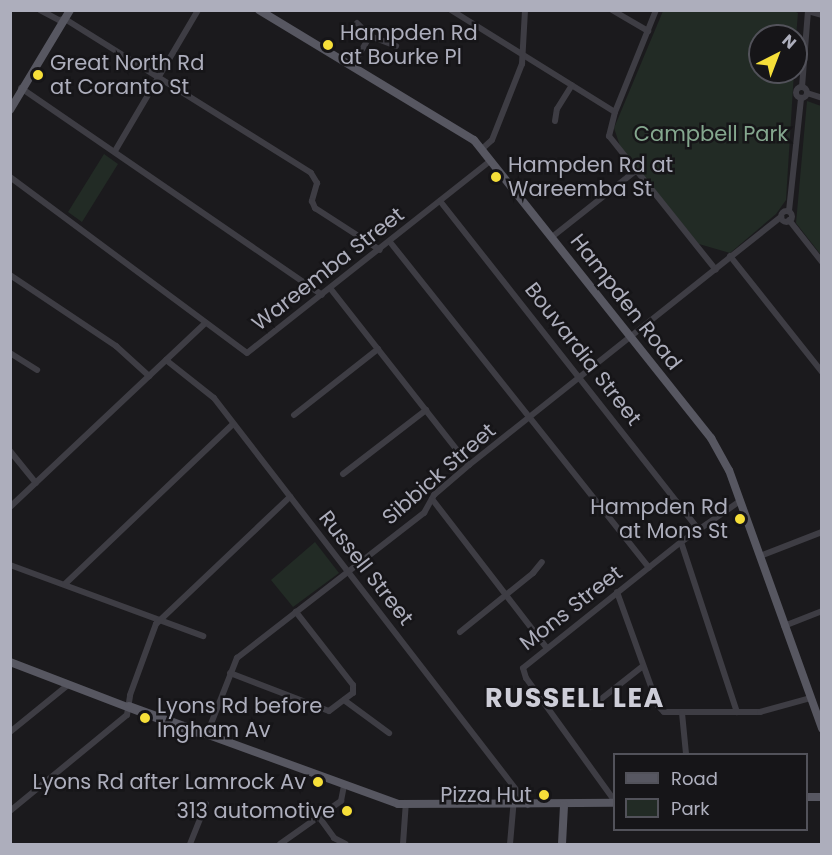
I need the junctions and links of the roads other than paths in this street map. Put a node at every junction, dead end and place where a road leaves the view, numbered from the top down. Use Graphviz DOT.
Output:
graph roads {
  1 [pos="40,10"];
  2 [pos="70,10"];
  3 [pos="198,10"];
  4 [pos="259,10"];
  5 [pos="451,10"];
  6 [pos="525,10"];
  7 [pos="612,10"];
  8 [pos="656,10"];
  9 [pos="808,11"];
  10 [pos="822,15"];
  11 [pos="63,17"];
  12 [pos="357,23"];
  13 [pos="648,31"];
  14 [pos="370,36"];
  15 [pos="396,46"];
  16 [pos="524,54"];
  17 [pos="352,66"];
  18 [pos="160,78"];
  19 [pos="572,86"];
  20 [pos="802,87"];
  21 [pos="22,89"];
  22 [pos="807,93"];
  23 [pos="801,98"];
  24 [pos="822,98"];
  25 [pos="12,103"];
  26 [pos="615,112"];
  27 [pos="555,121"];
  28 [pos="482,148"];
  29 [pos="115,151"];
  30 [pos="491,160"];
  31 [pos="634,172"];
  32 [pos="10,177"];
  33 [pos="440,201"];
  34 [pos="789,211"];
  35 [pos="781,218"];
  36 [pos="789,220"];
  37 [pos="552,237"];
  38 [pos="390,242"];
  39 [pos="380,250"];
  40 [pos="730,256"];
  41 [pos="822,262"];
  42 [pos="716,270"];
  43 [pos="10,275"];
  44 [pos="330,288"];
  45 [pos="322,295"];
  46 [pos="205,324"];
  47 [pos="631,338"];
  48 [pos="378,349"];
  49 [pos="10,353"];
  50 [pos="166,360"];
  51 [pos="37,370"];
  52 [pos="822,372"];
  53 [pos="149,376"];
  54 [pos="582,378"];
  55 [pos="426,410"];
  56 [pos="294,415"];
  57 [pos="530,418"];
  58 [pos="233,424"];
  59 [pos="10,452"];
  60 [pos="469,465"];
  61 [pos="343,474"];
  62 [pos="36,483"];
  63 [pos="290,497"];
  64 [pos="432,500"];
  65 [pos="740,501"];
  66 [pos="10,507"];
  67 [pos="698,529"];
  68 [pos="822,532"];
  69 [pos="681,542"];
  70 [pos="760,556"];
  71 [pos="542,562"];
  72 [pos="10,565"];
  73 [pos="649,568"];
  74 [pos="348,572"];
  75 [pos="65,584"];
  76 [pos="617,592"];
  77 [pos="509,594"];
  78 [pos="822,611"];
  79 [pos="296,612"];
  80 [pos="160,619"];
  81 [pos="784,626"];
  82 [pos="460,632"];
  83 [pos="203,636"];
  84 [pos="546,647"];
  85 [pos="11,662"];
  86 [pos="644,666"];
  87 [pos="230,673"];
  88 [pos="69,684"];
  89 [pos="810,698"];
  90 [pos="344,700"];
  91 [pos="129,706"];
  92 [pos="591,707"];
  93 [pos="737,712"];
  94 [pos="682,713"];
  95 [pos="822,729"];
  96 [pos="10,732"];
  97 [pos="389,733"];
  98 [pos="207,734"];
  99 [pos="686,753"];
  100 [pos="344,786"];
  101 [pos="613,799"];
  102 [pos="613,802"];
  103 [pos="206,804"];
  104 [pos="406,805"];
  105 [pos="564,805"];
  106 [pos="513,806"];
  107 [pos="528,806"];
  108 [pos="10,811"];
  109 [pos="319,817"];
  110 [pos="190,844"];
  111 [pos="280,844"];
  112 [pos="346,844"];
  113 [pos="403,844"];
  114 [pos="510,844"];
  115 [pos="562,844"];
  1 -- 11 [label="street"];
  2 -- 11 [label="main road"];
  3 -- 18 [label="street"];
  4 -- 17 [label="main road, Hampden Road"];
  5 -- 16 [label="street"];
  6 -- 16 [label="street"];
  7 -- 13 [label="street"];
  8 -- 13 [label="street"];
  9 -- 10 [label="street"];
  9 -- 20 [label="street"];
  11 -- 18 [label="street"];
  11 -- 21 [label="main road"];
  12 -- 14 [label="street"];
  13 -- 26 [label="street"];
  14 -- 15 [label="street"];
  14 -- 17 [label="street"];
  16 -- 19 [label="street"];
  16 -- 28 [label="street"];
  17 -- 28 [label="main road, Hampden Road"];
  18 -- 29 [label="street"];
  18 -- 39 [label="street"];
  19 -- 26 [label="street"];
  19 -- 27 [label="street"];
  20 -- 22 [label="street"];
  20 -- 23 [label="street"];
  21 -- 25 [label="main road"];
  21 -- 29 [label="street"];
  22 -- 23 [label="street"];
  22 -- 24 [label="street"];
  23 -- 34 [label="street"];
  26 -- 31 [label="street"];
  28 -- 30 [label="main road, Hampden Road"];
  29 -- 45 [label="street"];
  30 -- 33 [label="street, Wareemba Street"];
  30 -- 37 [label="main road, Hampden Road"];
  31 -- 37 [label="street"];
  31 -- 42 [label="street"];
  32 -- 46 [label="street, Wareemba Street"];
  33 -- 38 [label="street, Wareemba Street"];
  33 -- 54 [label="street, Bouvardia Street"];
  34 -- 35 [label="street, Sibbick Street"];
  34 -- 36 [label="street"];
  35 -- 36 [label="street"];
  35 -- 40 [label="street, Sibbick Street"];
  36 -- 41 [label="street"];
  37 -- 47 [label="main road, Hampden Road"];
  38 -- 39 [label="street, Wareemba Street"];
  38 -- 57 [label="street"];
  39 -- 44 [label="street, Wareemba Street"];
  40 -- 42 [label="street, Sibbick Street"];
  40 -- 52 [label="street"];
  42 -- 47 [label="street, Sibbick Street"];
  43 -- 53 [label="street"];
  44 -- 45 [label="street, Wareemba Street"];
  44 -- 48 [label="street"];
  45 -- 46 [label="street, Wareemba Street"];
  46 -- 50 [label="street"];
  47 -- 54 [label="street, Sibbick Street"];
  47 -- 65 [label="main road, Hampden Road"];
  48 -- 55 [label="street"];
  48 -- 56 [label="street"];
  49 -- 51 [label="street"];
  50 -- 53 [label="street"];
  50 -- 58 [label="street, Russell Street"];
  53 -- 62 [label="street"];
  54 -- 57 [label="street, Sibbick Street"];
  54 -- 67 [label="street, Bouvardia Street"];
  55 -- 60 [label="street"];
  55 -- 61 [label="street"];
  57 -- 60 [label="street, Sibbick Street"];
  57 -- 73 [label="street"];
  58 -- 63 [label="street, Russell Street"];
  58 -- 75 [label="street"];
  59 -- 62 [label="street"];
  60 -- 64 [label="street, Sibbick Street"];
  62 -- 66 [label="street"];
  63 -- 74 [label="street, Russell Street"];
  63 -- 80 [label="street"];
  64 -- 74 [label="street, Sibbick Street"];
  64 -- 77 [label="street"];
  65 -- 67 [label="street, Mons Street"];
  65 -- 70 [label="main road, Hampden Road"];
  67 -- 69 [label="street, Mons Street"];
  68 -- 70 [label="street"];
  69 -- 73 [label="street, Mons Street"];
  69 -- 93 [label="street"];
  70 -- 81 [label="main road, Hampden Road"];
  71 -- 77 [label="street"];
  72 -- 75 [label="street"];
  73 -- 76 [label="street, Mons Street"];
  74 -- 79 [label="street, Sibbick Street"];
  74 -- 107 [label="street, Russell Street"];
  75 -- 80 [label="street"];
  76 -- 84 [label="street, Mons Street"];
  76 -- 86 [label="street"];
  77 -- 82 [label="street"];
  77 -- 84 [label="street"];
  78 -- 81 [label="street"];
  79 -- 87 [label="street, Sibbick Street"];
  79 -- 90 [label="street"];
  80 -- 83 [label="street"];
  80 -- 91 [label="street"];
  81 -- 89 [label="main road, Hampden Road"];
  84 -- 101 [label="street, Mons Street"];
  85 -- 88 [label="main road"];
  86 -- 92 [label="street"];
  86 -- 94 [label="street"];
  87 -- 90 [label="street"];
  87 -- 98 [label="street, Sibbick Street"];
  88 -- 91 [label="main road"];
  88 -- 96 [label="street"];
  89 -- 93 [label="street"];
  89 -- 95 [label="main road, Hampden Road"];
  90 -- 97 [label="street"];
  91 -- 98 [label="main road"];
  91 -- 108 [label="street"];
  93 -- 94 [label="street"];
  94 -- 99 [label="street"];
  98 -- 100 [label="main road"];
  100 -- 104 [label="main road"];
  100 -- 109 [label="street"];
  102 -- 105 [label="main road"];
  103 -- 110 [label="street"];
  104 -- 106 [label="main road"];
  104 -- 113 [label="street"];
  105 -- 107 [label="main road"];
  105 -- 115 [label="main road"];
  106 -- 107 [label="main road"];
  106 -- 114 [label="street"];
  109 -- 111 [label="street"];
  109 -- 112 [label="street"];
}
